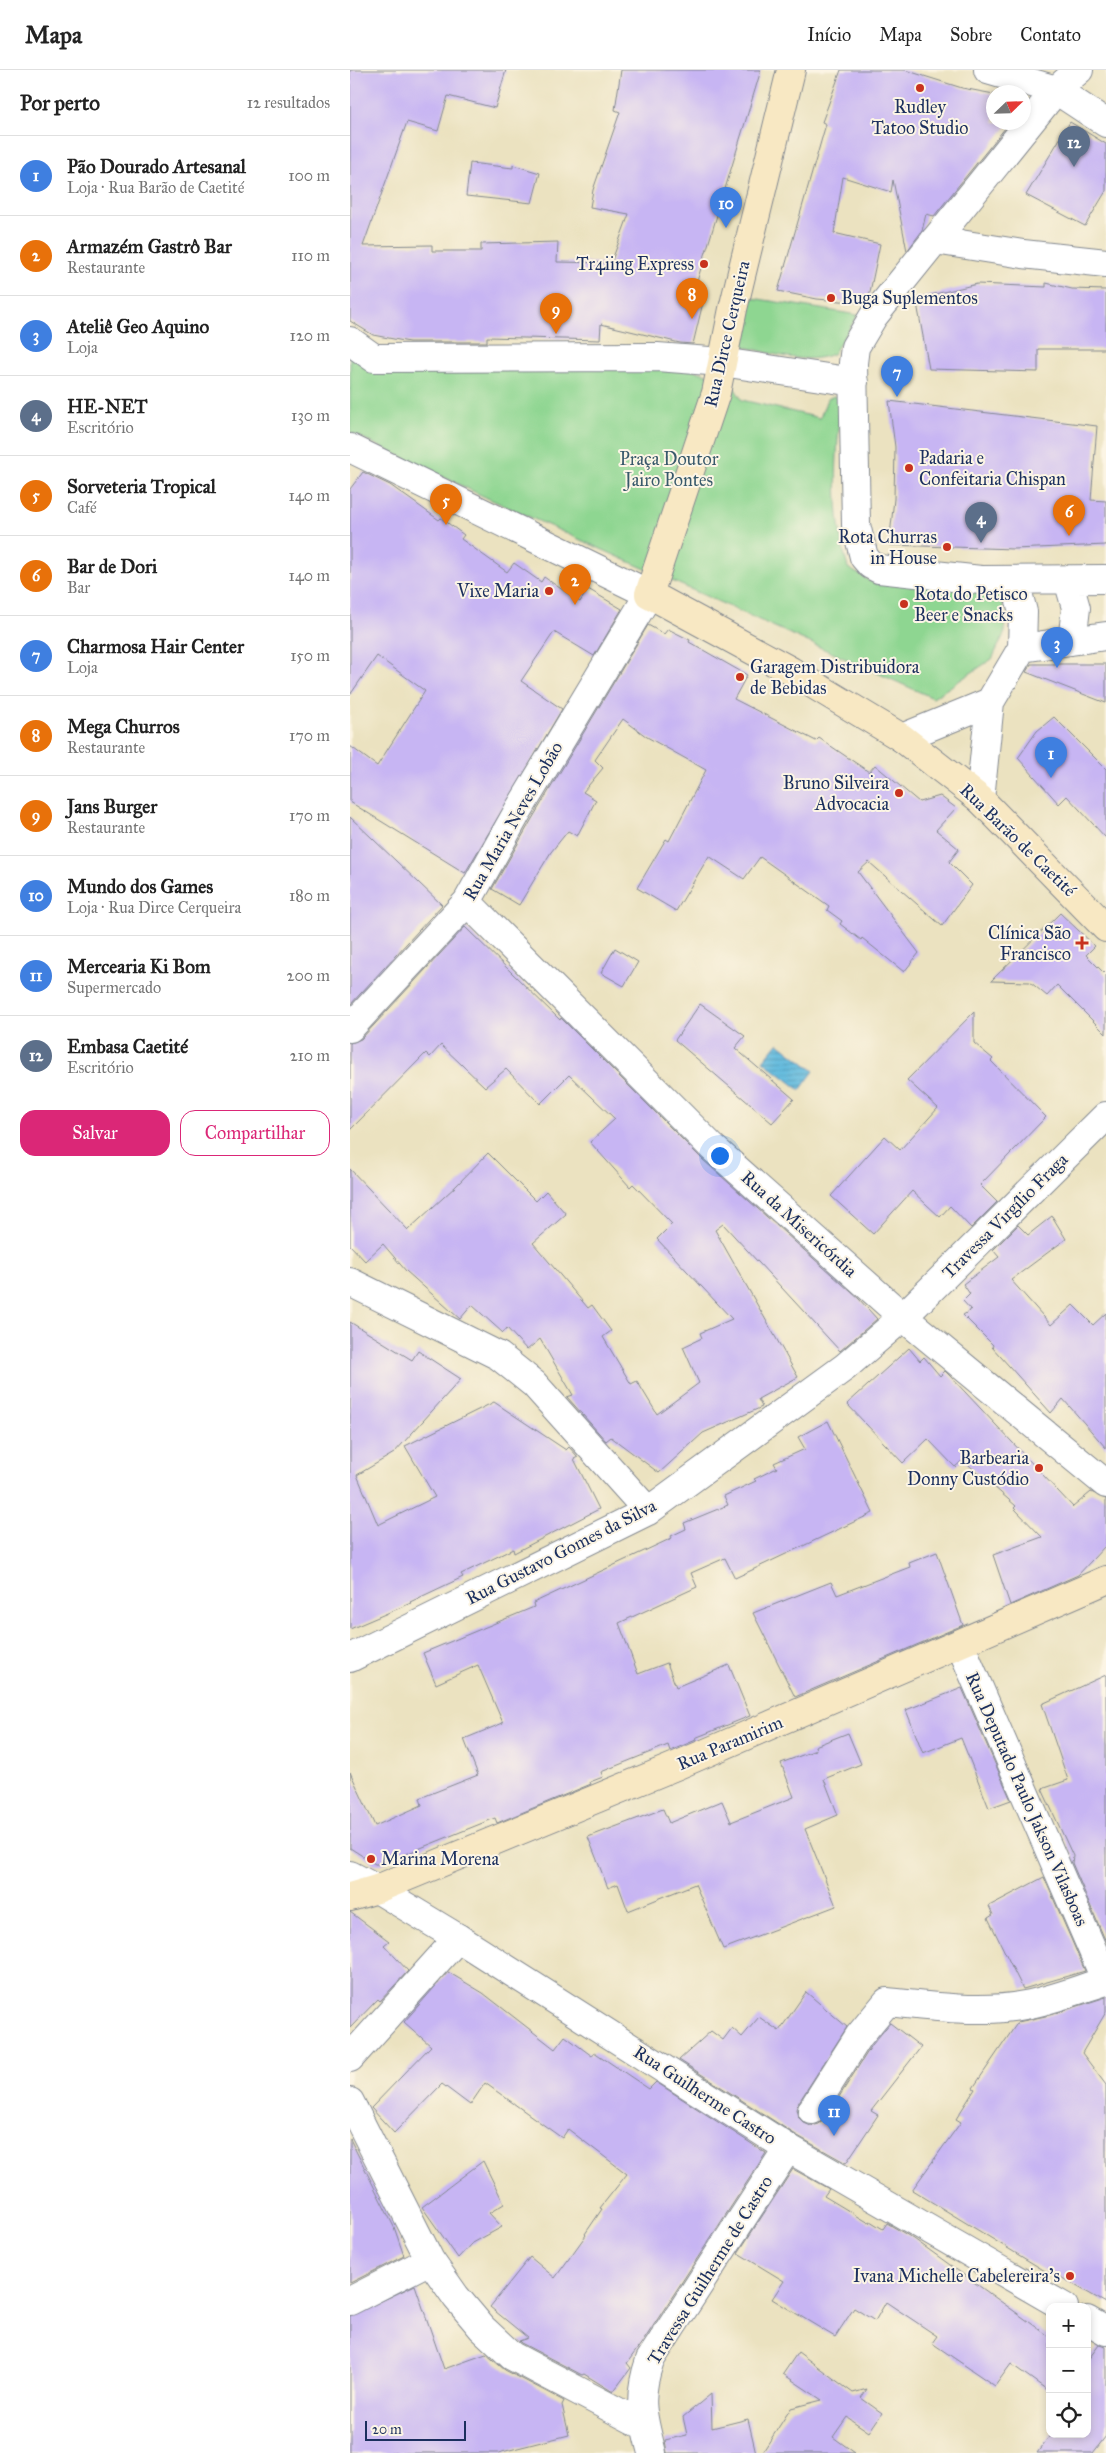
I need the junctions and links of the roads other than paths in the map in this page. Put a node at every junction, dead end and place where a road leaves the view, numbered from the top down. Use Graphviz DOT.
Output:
graph roads {
  1 [pos="791,70"];
  2 [pos="988,70"];
  3 [pos="1079,70"];
  4 [pos="1056,90"];
  5 [pos="1106,122"];
  6 [pos="935,240"];
  7 [pos="1106,263"];
  8 [pos="350,341"];
  9 [pos="722,362"];
  10 [pos="854,382"];
  11 [pos="350,448"];
  12 [pos="1106,579"];
  13 [pos="1068,580"];
  14 [pos="1015,581"];
  15 [pos="649,594"];
  16 [pos="1106,636"];
  17 [pos="1072,641"];
  18 [pos="1022,648"];
  19 [pos="990,702"];
  20 [pos="902,738"];
  21 [pos="980,799"];
  22 [pos="467,902"];
  23 [pos="1106,928"];
  24 [pos="350,1028"];
  25 [pos="1106,1116"];
  26 [pos="350,1282"];
  27 [pos="903,1317"];
  28 [pos="1106,1484"];
  29 [pos="648,1511"];
  30 [pos="1106,1580"];
  31 [pos="960,1644"];
  32 [pos="350,1658"];
  33 [pos="350,1875"];
  34 [pos="378,1889"];
  35 [pos="350,1897"];
  36 [pos="458,1938"];
  37 [pos="1106,1981"];
  38 [pos="350,2058"];
  39 [pos="350,2102"];
  40 [pos="812,2110"];
  41 [pos="788,2148"];
  42 [pos="430,2260"];
  43 [pos="350,2301"];
  44 [pos="1057,2303"];
  45 [pos="1091,2322"];
  46 [pos="1106,2331"];
  47 [pos="645,2426"];
  48 [pos="652,2453"];
  1 -- 9 [label="main road, Rua Dirce Cerqueira"];
  2 -- 4 [label="street"];
  3 -- 4 [label="street"];
  4 -- 5 [label="street"];
  4 -- 6 [label="street"];
  6 -- 7 [label="street"];
  6 -- 10 [label="street"];
  8 -- 9 [label="street"];
  9 -- 10 [label="street"];
  9 -- 15 [label="main road, Rua Dirce Cerqueira"];
  10 -- 14 [label="street"];
  11 -- 15 [label="street"];
  12 -- 13 [label="street"];
  13 -- 14 [label="street"];
  13 -- 17 [label="street"];
  14 -- 18 [label="street"];
  15 -- 20 [label="main road"];
  15 -- 22 [label="street, Rua Maria Neves Lobão"];
  16 -- 17 [label="street"];
  17 -- 18 [label="street"];
  18 -- 19 [label="street"];
  19 -- 20 [label="street"];
  19 -- 21 [label="street"];
  20 -- 21 [label="main road, Rua Barão de Caetité"];
  21 -- 23 [label="main road, Rua Barão de Caetité"];
  22 -- 24 [label="street, Rua Maria Neves Lobão"];
  22 -- 27 [label="street, Rua da Misericórdia"];
  25 -- 27 [label="street, Travessa Virgílio Fraga"];
  26 -- 29 [label="street"];
  27 -- 28 [label="street, Rua da Misericórdia"];
  27 -- 29 [label="street, Rua Gustavo Gomes da Silva"];
  29 -- 32 [label="street, Rua Gustavo Gomes da Silva"];
  30 -- 31 [label="main road, Rua Paramirim"];
  31 -- 34 [label="main road, Rua Paramirim"];
  31 -- 37 [label="street, Rua Deputado Paulo Jakson Vilasboas"];
  33 -- 34 [label="street, Rua Guilherme Castro"];
  34 -- 35 [label="main road, Rua Paramirim"];
  34 -- 36 [label="street, Rua Guilherme Castro"];
  36 -- 38 [label="street"];
  36 -- 41 [label="street, Rua Guilherme Castro"];
  37 -- 40 [label="street"];
  39 -- 42 [label="street"];
  41 -- 44 [label="street, Rua Guilherme Castro"];
  41 -- 47 [label="street, Travessa Guilherme de Castro"];
  42 -- 43 [label="street"];
  42 -- 47 [label="street"];
  45 -- 46 [label="street"];
  47 -- 48 [label="street, Travessa Guilherme de Castro"];
}
